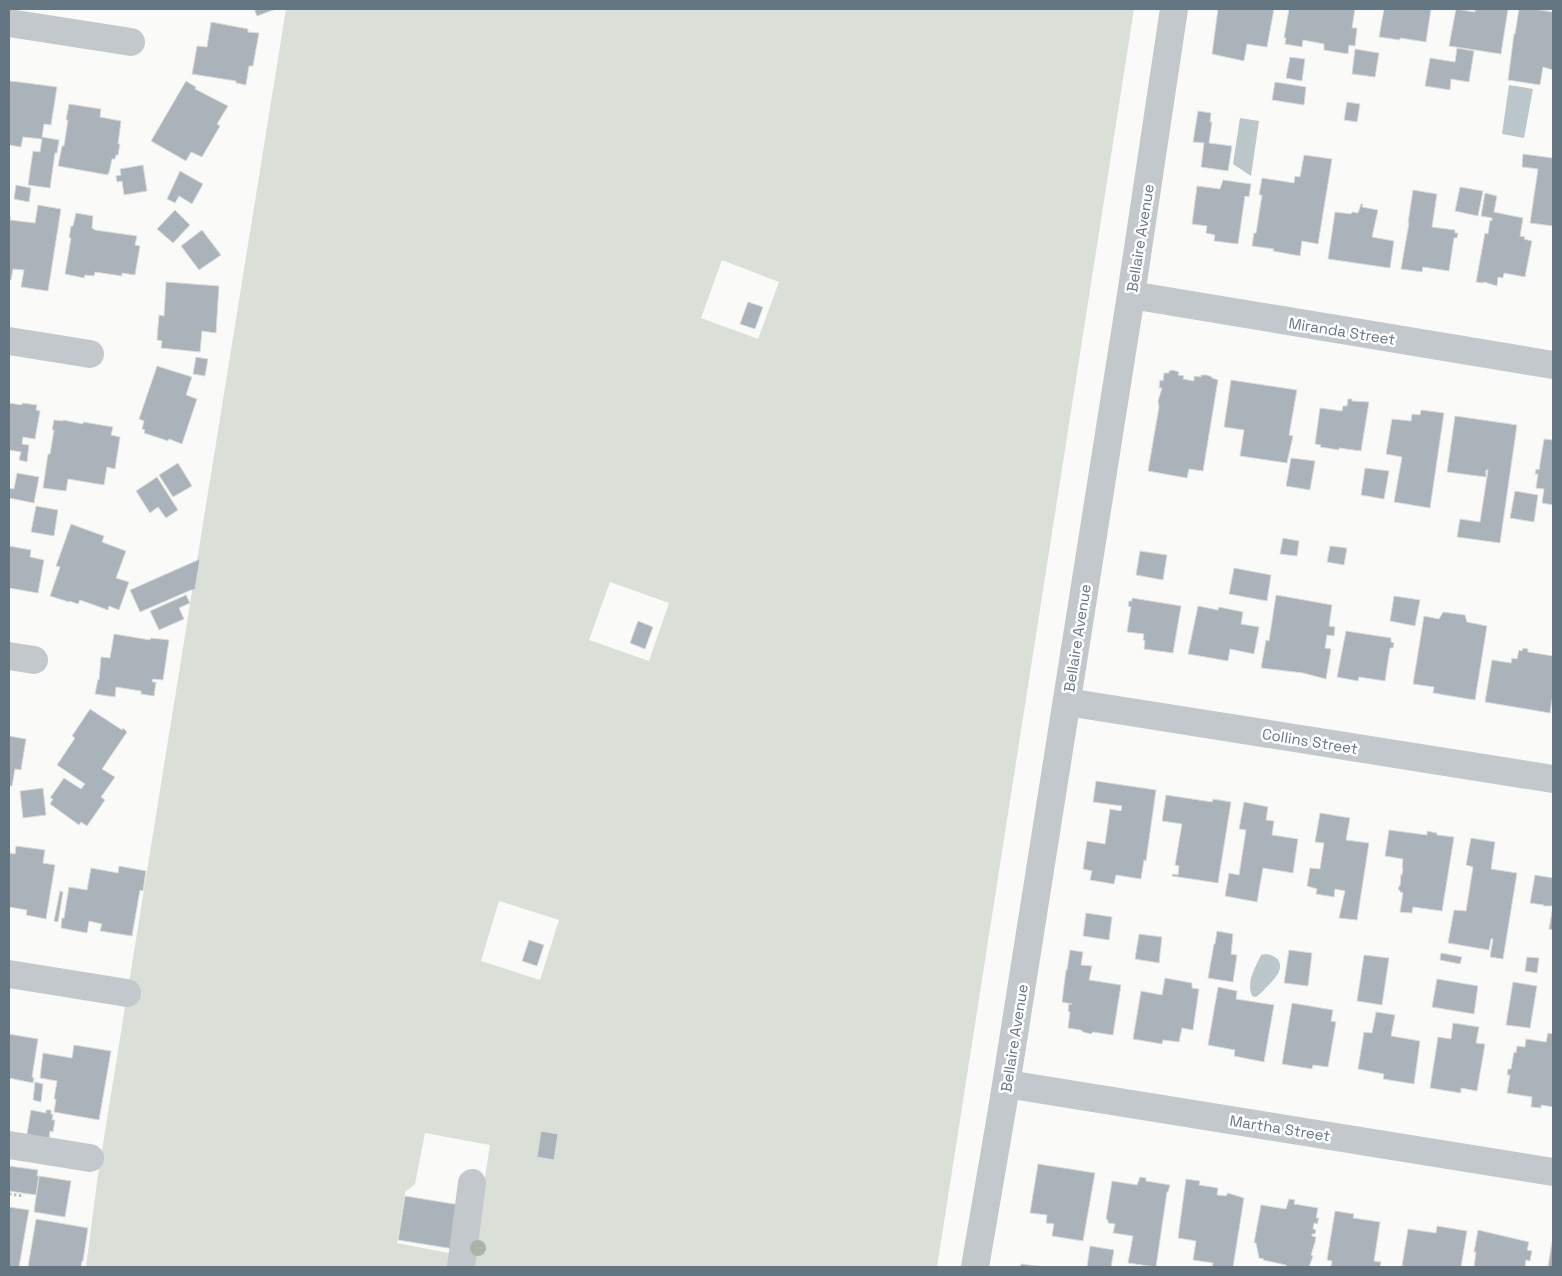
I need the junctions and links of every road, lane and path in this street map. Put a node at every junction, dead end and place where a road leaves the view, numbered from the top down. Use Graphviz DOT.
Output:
graph roads {
  1 [pos="1174,9"];
  2 [pos="9,24"];
  3 [pos="131,42"];
  4 [pos="1132,295"];
  5 [pos="9,341"];
  6 [pos="90,354"];
  7 [pos="1553,365"];
  8 [pos="1067,702"];
  9 [pos="1553,779"];
  10 [pos="9,974"];
  11 [pos="127,993"];
  12 [pos="1006,1084"];
  13 [pos="9,1145"];
  14 [pos="90,1158"];
  15 [pos="1553,1172"];
  16 [pos="472,1182"];
  17 [pos="9,1194"];
  18 [pos="24,1196"];
  19 [pos="461,1267"];
  20 [pos="976,1267"];
  1 -- 4 [label="street, Bellaire Avenue"];
  2 -- 3 [label="street"];
  4 -- 7 [label="street, Miranda Street"];
  4 -- 8 [label="street, Bellaire Avenue"];
  5 -- 6 [label="street"];
  8 -- 9 [label="street, Collins Street"];
  8 -- 12 [label="street, Bellaire Avenue"];
  10 -- 11 [label="street"];
  12 -- 15 [label="street, Martha Street"];
  12 -- 20 [label="street, Bellaire Avenue"];
  13 -- 14 [label="street"];
  16 -- 19 [label="street"];
  17 -- 18 [label="path"];
}
